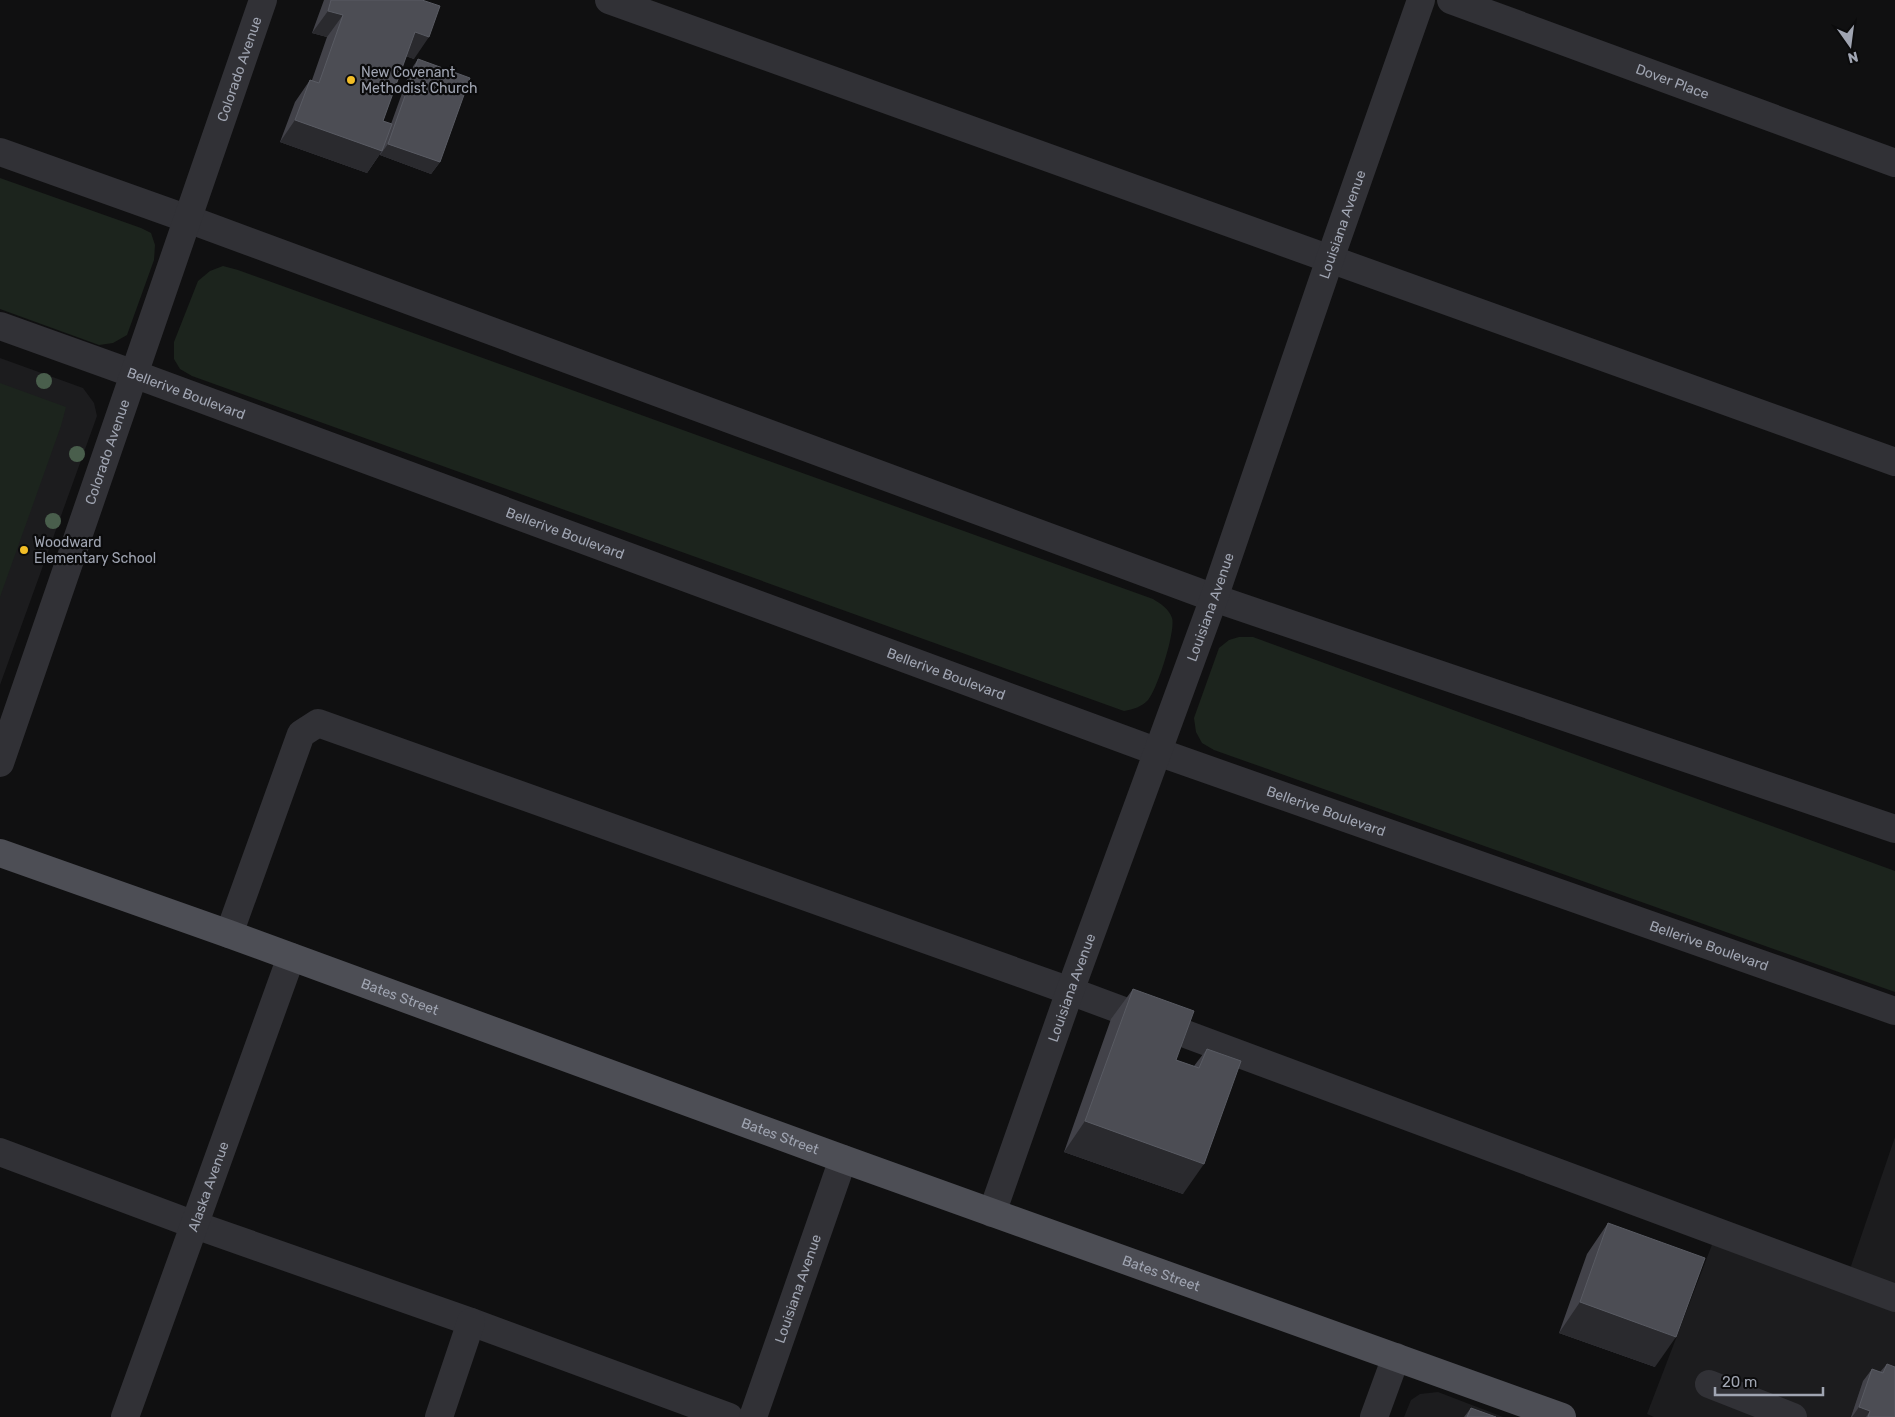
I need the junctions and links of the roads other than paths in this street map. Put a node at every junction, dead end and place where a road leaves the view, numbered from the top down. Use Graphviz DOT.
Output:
graph roads {
  1 [pos="263,0"];
  2 [pos="609,0"];
  3 [pos="1421,0"];
  4 [pos="1451,0"];
  5 [pos="0,152"];
  6 [pos="1895,163"];
  7 [pos="188,219"];
  8 [pos="1330,260"];
  9 [pos="0,326"];
  10 [pos="134,374"];
  11 [pos="1895,462"];
  12 [pos="1214,598"];
  13 [pos="1158,752"];
  14 [pos="0,763"];
  15 [pos="1895,829"];
  16 [pos="0,853"];
  17 [pos="229,934"];
  18 [pos="290,957"];
  19 [pos="1070,991"];
  20 [pos="1895,1011"];
  21 [pos="0,1152"];
  22 [pos="843,1159"];
  23 [pos="992,1213"];
  24 [pos="195,1226"];
  25 [pos="1895,1298"];
  26 [pos="471,1322"];
  27 [pos="1396,1357"];
  28 [pos="1708,1384"];
  29 [pos="125,1417"];
  30 [pos="439,1417"];
  31 [pos="729,1417"];
  32 [pos="753,1417"];
  33 [pos="1374,1417"];
  34 [pos="1562,1417"];
  35 [pos="1793,1417"];
  1 -- 7 [label="street, Colorado Avenue"];
  2 -- 8 [label="street"];
  3 -- 8 [label="street, Louisiana Avenue"];
  4 -- 6 [label="street, Dover Place"];
  5 -- 7 [label="street"];
  7 -- 10 [label="street, Colorado Avenue"];
  7 -- 12 [label="street"];
  8 -- 11 [label="street"];
  8 -- 12 [label="street, Louisiana Avenue"];
  9 -- 10 [label="street, Bellerive Boulevard"];
  10 -- 13 [label="street, Bellerive Boulevard"];
  10 -- 14 [label="street, Colorado Avenue"];
  12 -- 13 [label="street, Louisiana Avenue"];
  12 -- 15 [label="street"];
  13 -- 19 [label="street, Louisiana Avenue"];
  13 -- 20 [label="street, Bellerive Boulevard"];
  16 -- 17 [label="main road, Bates Street"];
  17 -- 18 [label="main road, Bates Street"];
  17 -- 19 [label="street"];
  18 -- 22 [label="main road, Bates Street"];
  18 -- 24 [label="street, Alaska Avenue"];
  19 -- 23 [label="street, Louisiana Avenue"];
  19 -- 25 [label="street"];
  21 -- 24 [label="street"];
  22 -- 23 [label="main road, Bates Street"];
  22 -- 32 [label="street, Louisiana Avenue"];
  23 -- 27 [label="main road, Bates Street"];
  24 -- 26 [label="street"];
  24 -- 29 [label="street, Alaska Avenue"];
  26 -- 30 [label="street"];
  26 -- 31 [label="street"];
  27 -- 33 [label="street"];
  27 -- 34 [label="main road, Bates Street"];
  28 -- 35 [label="street"];
}
